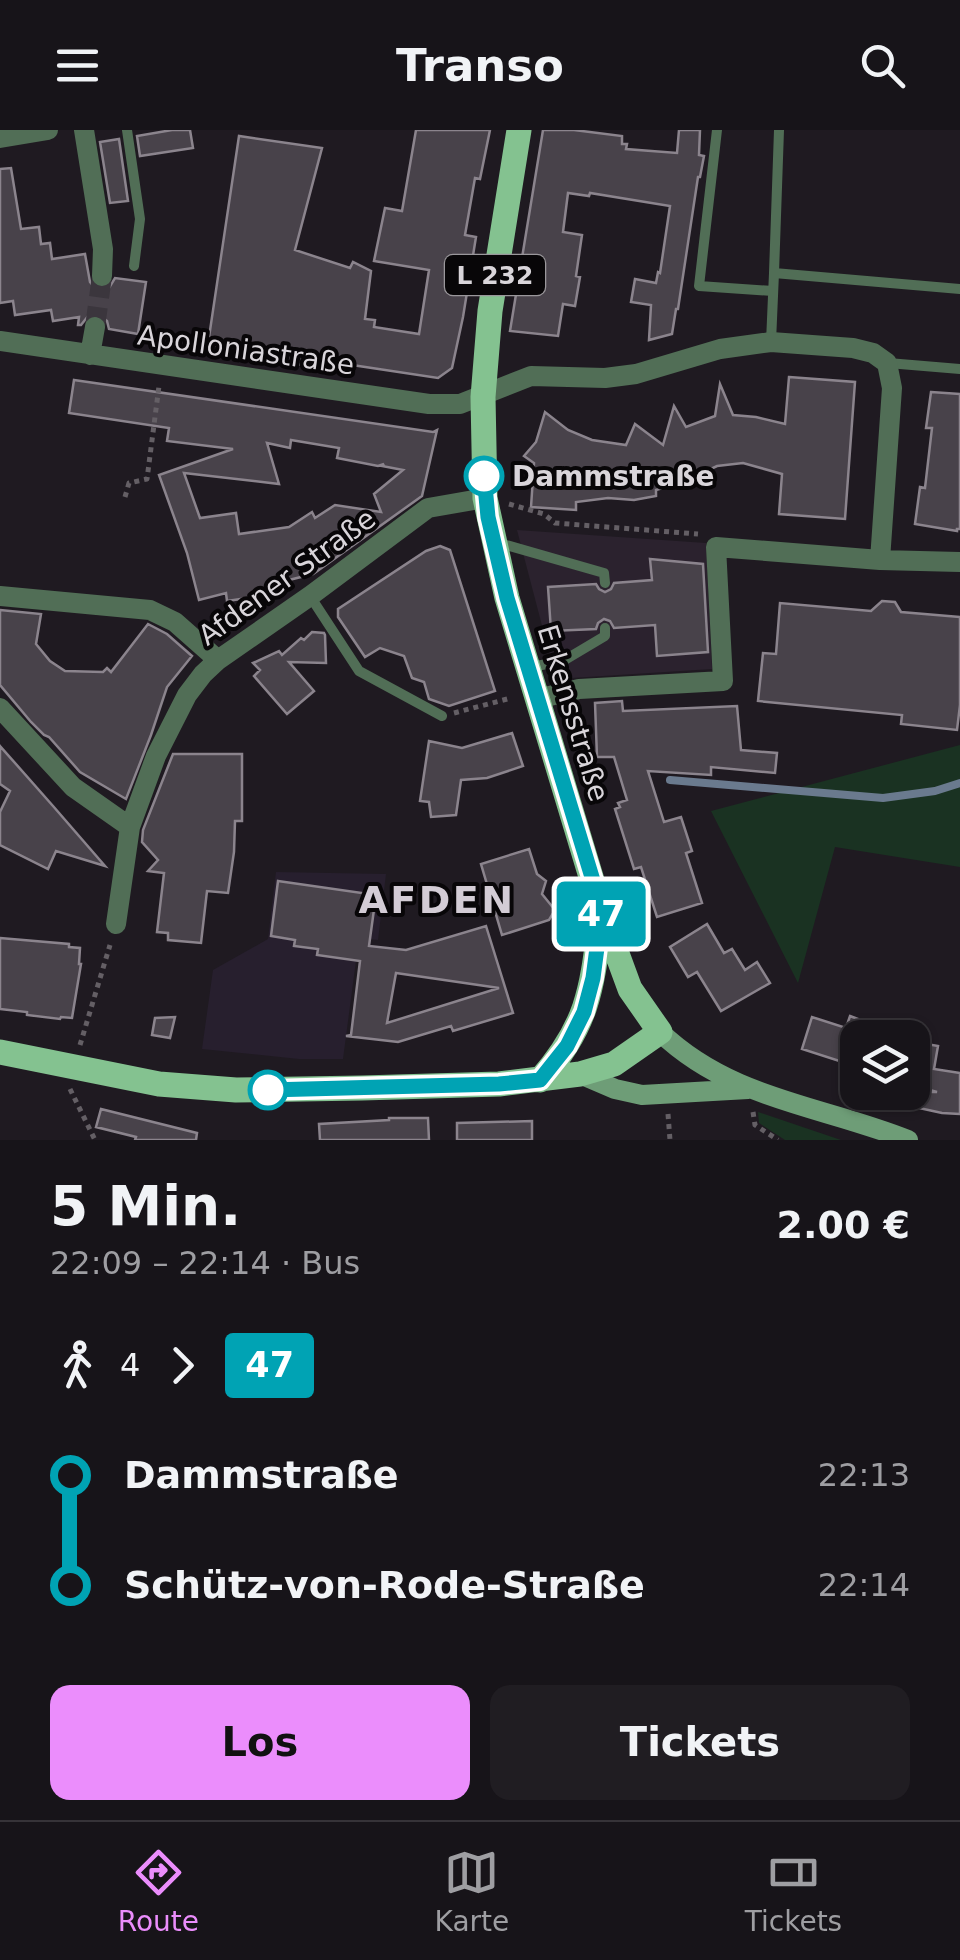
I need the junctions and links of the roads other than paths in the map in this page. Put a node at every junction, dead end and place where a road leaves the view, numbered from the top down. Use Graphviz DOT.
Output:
graph roads {
  1 [pos="48,130"];
  2 [pos="84,130"];
  3 [pos="127,130"];
  4 [pos="519,130"];
  5 [pos="717,130"];
  6 [pos="779,130"];
  7 [pos="0,138"];
  8 [pos="134,266"];
  9 [pos="774,274"];
  10 [pos="102,276"];
  11 [pos="960,289"];
  12 [pos="773,291"];
  13 [pos="95,327"];
  14 [pos="0,341"];
  15 [pos="771,342"];
  16 [pos="90,356"];
  17 [pos="887,363"];
  18 [pos="960,369"];
  19 [pos="483,396"];
  20 [pos="485,498"];
  21 [pos="493,541"];
  22 [pos="880,560"];
  23 [pos="960,562"];
  24 [pos="604,583"];
  25 [pos="0,596"];
  26 [pos="310,596"];
  27 [pos="605,628"];
  28 [pos="218,660"];
  29 [pos="533,686"];
  30 [pos="0,708"];
  31 [pos="442,716"];
  32 [pos="130,827"];
  33 [pos="602,910"];
  34 [pos="116,924"];
  35 [pos="660,1032"];
  36 [pos="0,1052"];
  37 [pos="580,1074"];
  38 [pos="540,1080"];
  39 [pos="750,1089"];
  40 [pos="908,1140"];
  1 -- 7 [label="street"];
  2 -- 10 [label="street"];
  3 -- 8 [label="lane"];
  4 -- 19 [label="main road, L 232"];
  5 -- 12 [label="lane"];
  6 -- 9 [label="lane"];
  9 -- 11 [label="lane"];
  9 -- 12 [label="lane"];
  12 -- 15 [label="lane"];
  13 -- 16 [label="street"];
  14 -- 16 [label="street, Apolloniastraße"];
  15 -- 17 [label="street, Apolloniastraße"];
  15 -- 19 [label="street, Apolloniastraße"];
  16 -- 19 [label="street, Apolloniastraße"];
  17 -- 18 [label="lane"];
  17 -- 22 [label="street"];
  19 -- 20 [label="main road, Erkensstraße / L 232"];
  20 -- 21 [label="main road, Erkensstraße / L 232"];
  20 -- 26 [label="street, Afdener Straße"];
  21 -- 24 [label="lane"];
  21 -- 29 [label="main road, Erkensstraße / L 232"];
  22 -- 23 [label="street"];
  22 -- 29 [label="street"];
  25 -- 28 [label="street"];
  26 -- 28 [label="street, Afdener Straße"];
  26 -- 31 [label="lane"];
  27 -- 29 [label="lane"];
  28 -- 32 [label="street, Afdener Straße"];
  29 -- 33 [label="main road, Erkensstraße / L 232"];
  30 -- 32 [label="street"];
  32 -- 34 [label="street, Afdener Straße"];
  33 -- 35 [label="main road, Erkensstraße / L 232"];
  33 -- 38 [label="main road"];
  35 -- 37 [label="main road"];
  35 -- 39 [label="main road"];
  36 -- 38 [label="main road"];
  37 -- 38 [label="main road"];
  37 -- 39 [label="main road"];
  39 -- 40 [label="main road"];
}
